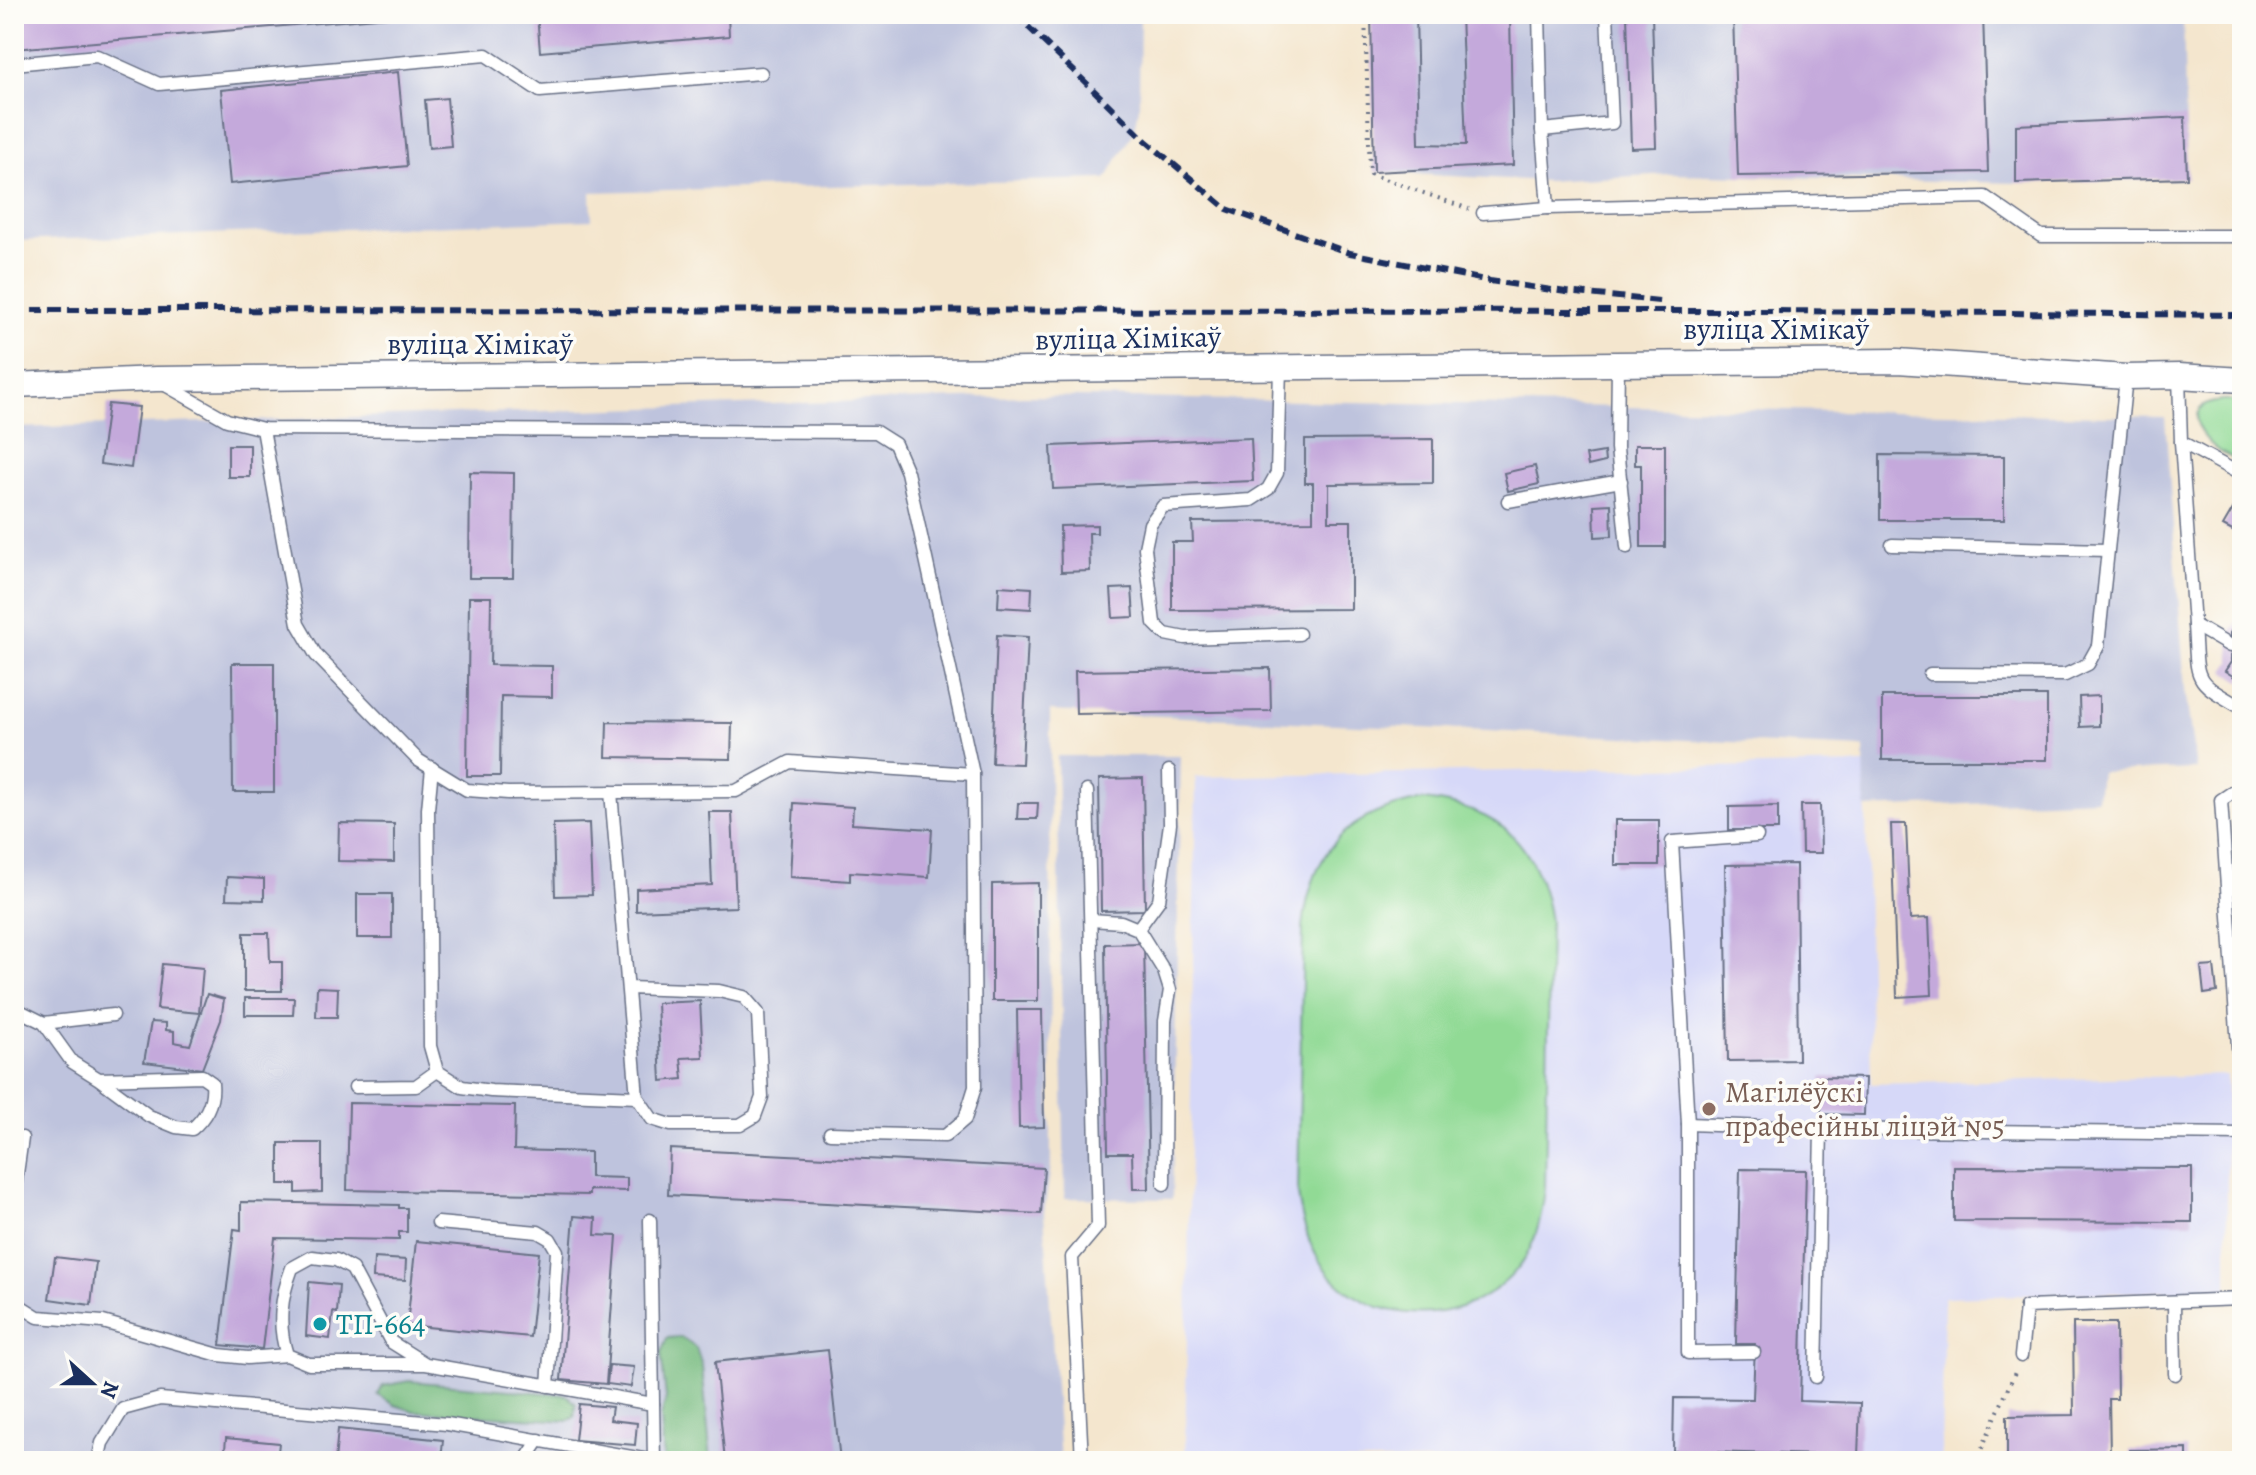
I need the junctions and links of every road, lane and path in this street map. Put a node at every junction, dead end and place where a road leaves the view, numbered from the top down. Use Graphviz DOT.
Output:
graph roads {
  1 [pos="1365,14"];
  2 [pos="1539,14"];
  3 [pos="1607,14"];
  4 [pos="14,64"];
  5 [pos="761,73"];
  6 [pos="1542,130"];
  7 [pos="1548,208"];
  8 [pos="1483,213"];
  9 [pos="2242,236"];
  10 [pos="1618,362"];
  11 [pos="1280,368"];
  12 [pos="2179,376"];
  13 [pos="2126,377"];
  14 [pos="156,379"];
  15 [pos="2242,380"];
  16 [pos="14,385"];
  17 [pos="263,429"];
  18 [pos="2181,442"];
  19 [pos="2242,475"];
  20 [pos="1621,481"];
  21 [pos="1508,501"];
  22 [pos="1892,545"];
  23 [pos="1627,547"];
  24 [pos="2107,550"];
  25 [pos="2194,625"];
  26 [pos="1299,634"];
  27 [pos="2230,646"];
  28 [pos="1930,674"];
  29 [pos="2242,708"];
  30 [pos="432,768"];
  31 [pos="1169,771"];
  32 [pos="973,774"];
  33 [pos="1087,791"];
  34 [pos="611,792"];
  35 [pos="2242,792"];
  36 [pos="1757,836"];
  37 [pos="1091,920"];
  38 [pos="1138,929"];
  39 [pos="628,988"];
  40 [pos="14,1008"];
  41 [pos="113,1015"];
  42 [pos="44,1023"];
  43 [pos="2236,1060"];
  44 [pos="437,1071"];
  45 [pos="99,1079"];
  46 [pos="355,1087"];
  47 [pos="637,1097"];
  48 [pos="1688,1124"];
  49 [pos="1821,1129"];
  50 [pos="830,1133"];
  51 [pos="2242,1134"];
  52 [pos="22,1138"];
  53 [pos="1164,1184"];
  54 [pos="14,1195"];
  55 [pos="650,1220"];
  56 [pos="438,1223"];
  57 [pos="2242,1299"];
  58 [pos="14,1302"];
  59 [pos="2174,1302"];
  60 [pos="1754,1352"];
  61 [pos="1802,1353"];
  62 [pos="1817,1353"];
  63 [pos="287,1355"];
  64 [pos="2021,1356"];
  65 [pos="426,1364"];
  66 [pos="2175,1374"];
  67 [pos="1816,1377"];
  68 [pos="548,1386"];
  69 [pos="653,1404"];
  70 [pos="539,1440"];
  71 [pos="98,1461"];
  72 [pos="525,1461"];
  73 [pos="654,1461"];
  74 [pos="1082,1461"];
  75 [pos="1972,1461"];
  1 -- 8 [label="path"];
  2 -- 6 [label="lane"];
  3 -- 6 [label="lane"];
  4 -- 5 [label="lane"];
  6 -- 7 [label="lane"];
  7 -- 8 [label="lane"];
  7 -- 9 [label="lane"];
  10 -- 11 [label="street, вуліца Хімікаў"];
  10 -- 13 [label="street, вуліца Хімікаў"];
  10 -- 20 [label="lane"];
  11 -- 14 [label="street, вуліца Хімікаў"];
  11 -- 26 [label="lane"];
  12 -- 13 [label="street, вуліца Хімікаў"];
  12 -- 15 [label="street, вуліца Хімікаў"];
  12 -- 18 [label="lane"];
  13 -- 24 [label="lane"];
  14 -- 16 [label="street, вуліца Хімікаў"];
  14 -- 17 [label="lane"];
  17 -- 30 [label="lane"];
  17 -- 32 [label="lane"];
  18 -- 19 [label="lane"];
  18 -- 25 [label="lane"];
  20 -- 21 [label="lane"];
  20 -- 23 [label="lane"];
  22 -- 24 [label="lane"];
  24 -- 28 [label="lane"];
  25 -- 27 [label="lane"];
  25 -- 29 [label="lane"];
  30 -- 34 [label="lane"];
  30 -- 44 [label="lane"];
  31 -- 38 [label="lane"];
  32 -- 34 [label="lane"];
  32 -- 50 [label="lane"];
  33 -- 37 [label="lane"];
  34 -- 39 [label="lane"];
  35 -- 43 [label="lane"];
  36 -- 48 [label="lane"];
  37 -- 38 [label="lane"];
  37 -- 74 [label="lane"];
  38 -- 53 [label="lane"];
  39 -- 47 [label="lane"];
  39 -- 47 [label="lane"];
  40 -- 42 [label="lane"];
  41 -- 42 [label="lane"];
  42 -- 45 [label="lane"];
  44 -- 46 [label="lane"];
  44 -- 47 [label="lane"];
  45 -- 45 [label="lane"];
  48 -- 49 [label="lane"];
  48 -- 60 [label="lane"];
  49 -- 51 [label="lane"];
  49 -- 62 [label="lane"];
  52 -- 54 [label="lane"];
  55 -- 69 [label="lane"];
  56 -- 68 [label="lane"];
  57 -- 59 [label="lane"];
  58 -- 63 [label="lane"];
  59 -- 64 [label="lane"];
  59 -- 66 [label="lane"];
  61 -- 62 [label="lane"];
  62 -- 67 [label="lane"];
  63 -- 65 [label="lane"];
  63 -- 65 [label="lane"];
  64 -- 75 [label="path"];
  65 -- 68 [label="lane"];
  68 -- 69 [label="lane"];
  69 -- 73 [label="lane"];
  70 -- 71 [label="lane"];
  70 -- 72 [label="lane"];
  70 -- 73 [label="lane"];
}
